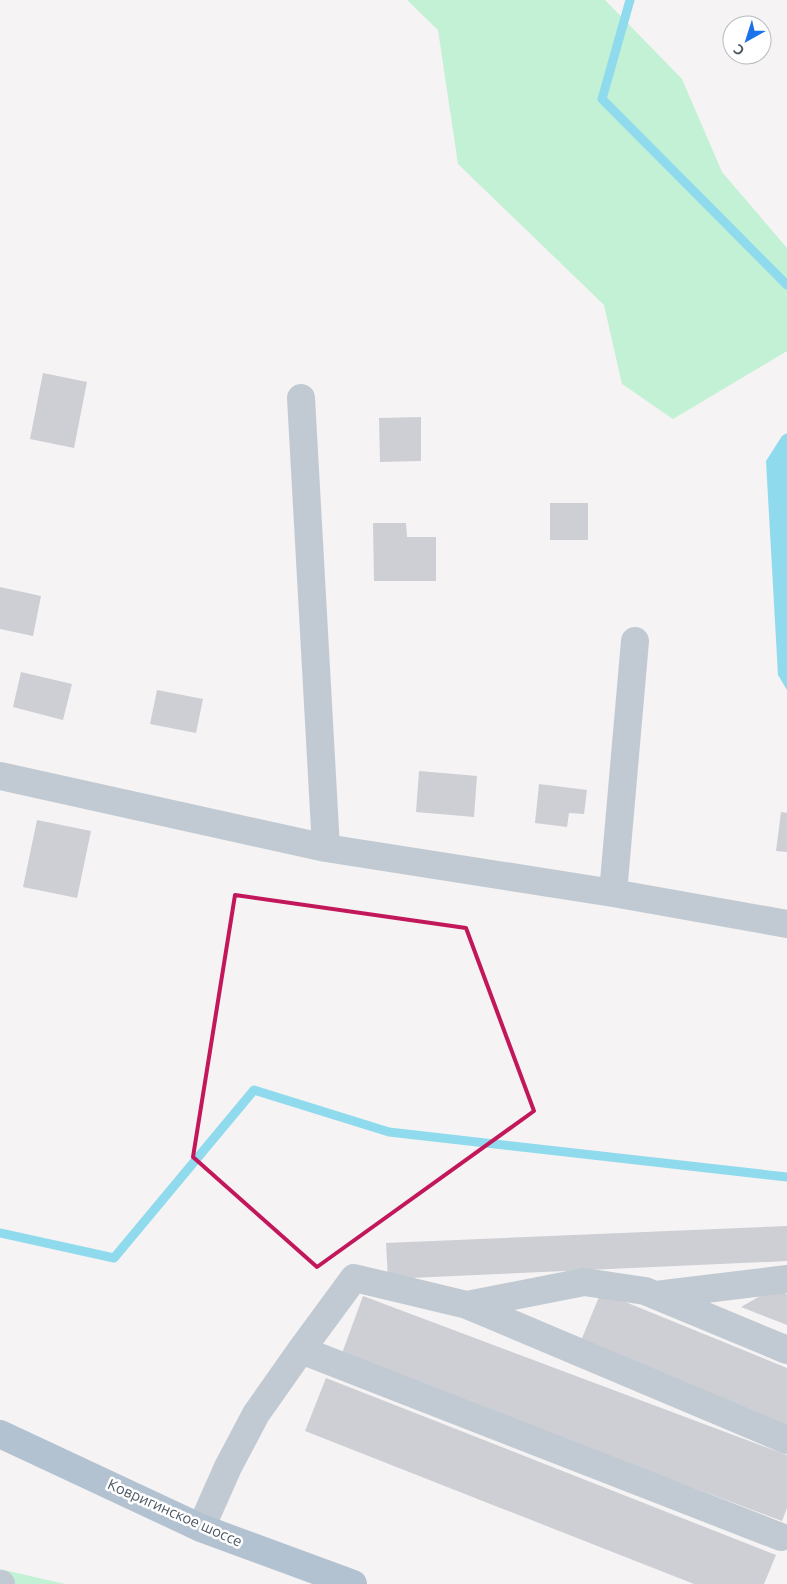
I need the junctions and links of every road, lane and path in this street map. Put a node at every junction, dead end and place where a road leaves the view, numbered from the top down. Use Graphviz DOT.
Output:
graph roads {
  1 [pos="301,398"];
  2 [pos="635,641"];
  3 [pos="0,776"];
  4 [pos="326,848"];
  5 [pos="613,893"];
  6 [pos="787,924"];
  7 [pos="787,1279"];
  8 [pos="655,1295"];
  9 [pos="467,1305"];
  10 [pos="301,1350"];
  11 [pos="787,1350"];
  12 [pos="0,1434"];
  13 [pos="787,1440"];
  14 [pos="201,1528"];
  15 [pos="780,1537"];
  16 [pos="353,1584"];
  1 -- 4 [label="street"];
  2 -- 5 [label="street"];
  3 -- 4 [label="street"];
  4 -- 5 [label="street"];
  5 -- 6 [label="street"];
  7 -- 8 [label="street"];
  8 -- 9 [label="street"];
  8 -- 11 [label="street"];
  9 -- 10 [label="street"];
  9 -- 13 [label="street"];
  10 -- 14 [label="street"];
  10 -- 15 [label="street"];
  12 -- 14 [label="main road, Ковригинское шоссе"];
  14 -- 16 [label="main road, Ковригинское шоссе"];
}
